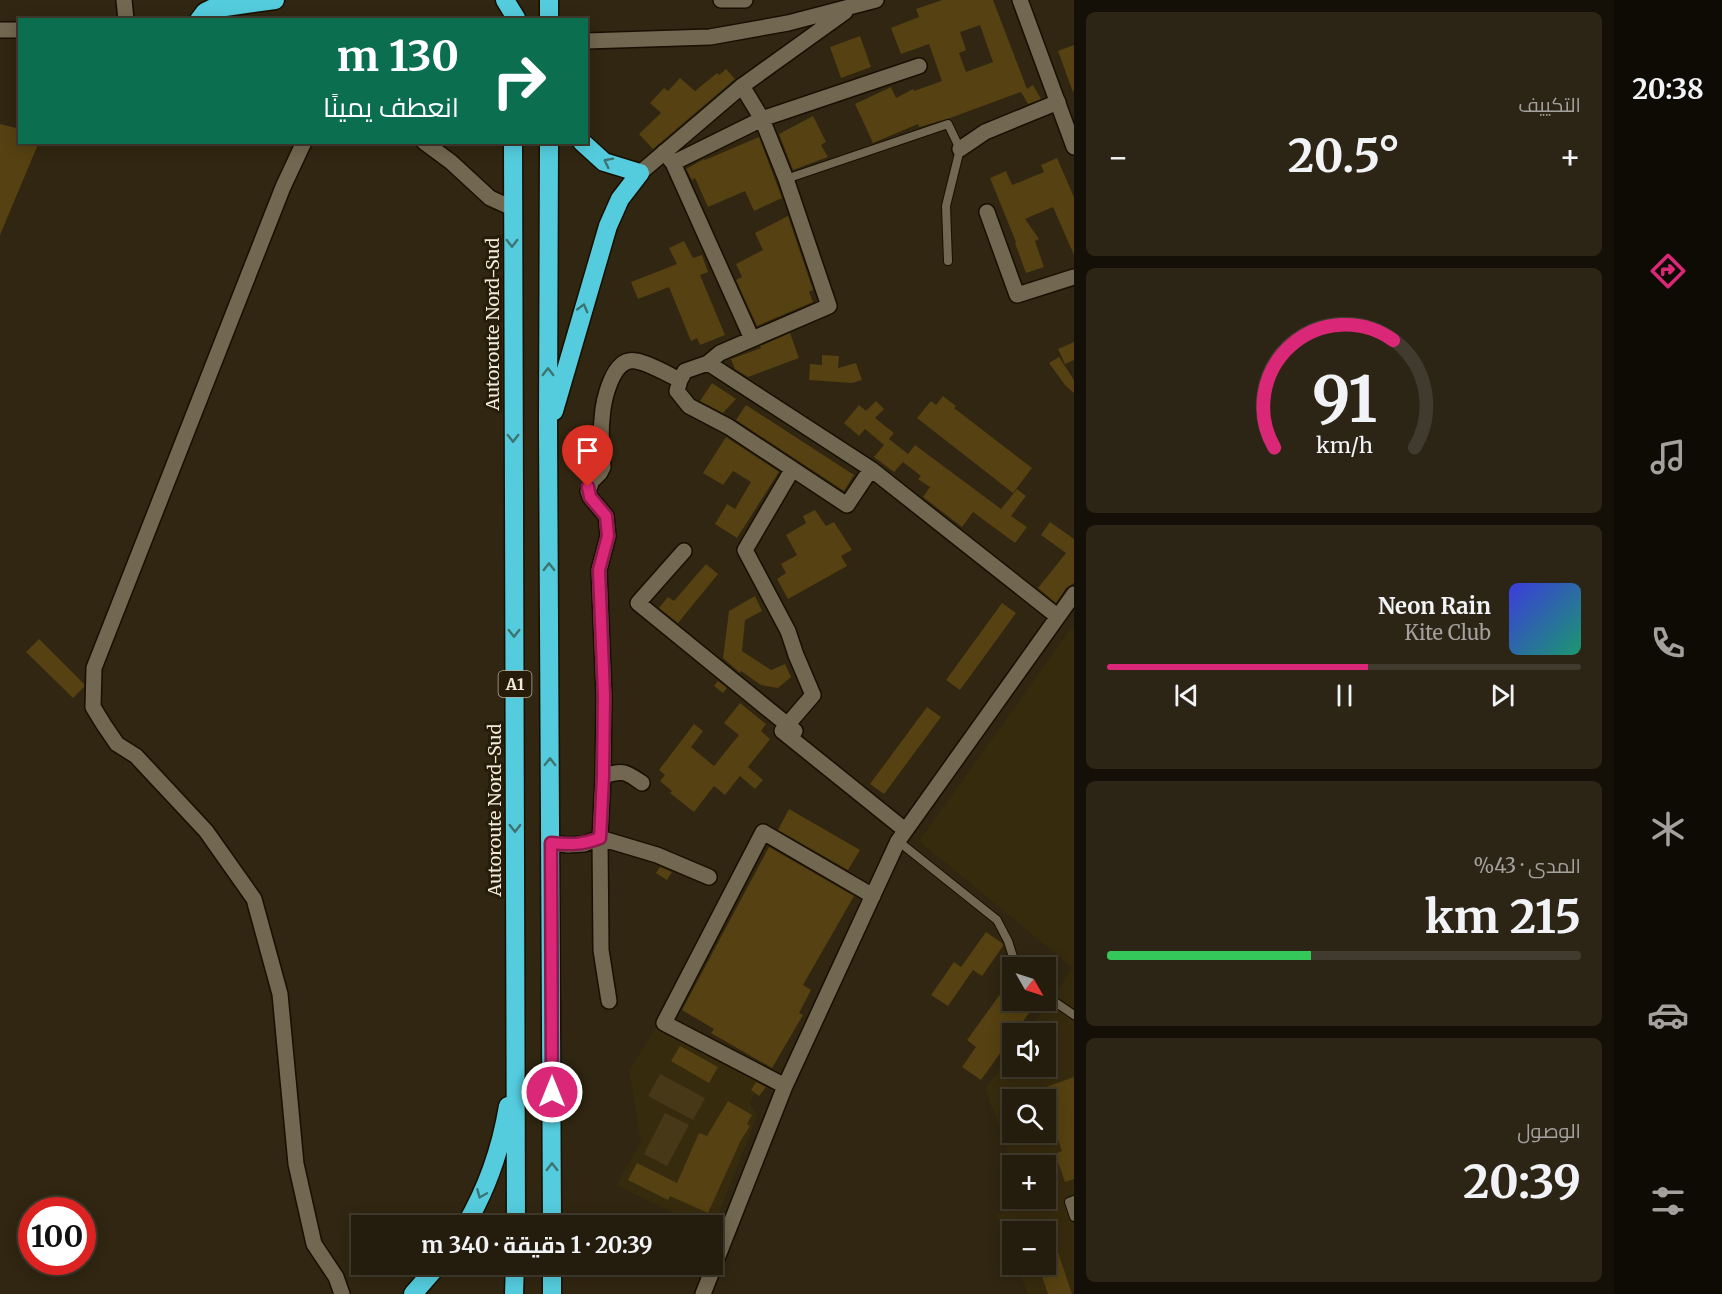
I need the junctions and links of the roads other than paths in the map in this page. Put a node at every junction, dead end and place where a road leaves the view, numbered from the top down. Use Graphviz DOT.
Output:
graph roads {
  1 [pos="124,0"];
  2 [pos="275,0"];
  3 [pos="505,0"];
  4 [pos="549,0"];
  5 [pos="721,0"];
  6 [pos="732,0"];
  7 [pos="745,0"];
  8 [pos="876,0"];
  9 [pos="1020,0"];
  10 [pos="850,8"];
  11 [pos="516,13"];
  12 [pos="126,18"];
  13 [pos="200,18"];
  14 [pos="549,18"];
  15 [pos="0,30"];
  16 [pos="18,30"];
  17 [pos="593,41"];
  18 [pos="919,66"];
  19 [pos="742,86"];
  20 [pos="1058,102"];
  21 [pos="762,119"];
  22 [pos="303,144"];
  23 [pos="427,144"];
  24 [pos="513,144"];
  25 [pos="549,144"];
  26 [pos="584,144"];
  27 [pos="1074,147"];
  28 [pos="960,149"];
  29 [pos="669,157"];
  30 [pos="640,173"];
  31 [pos="786,179"];
  32 [pos="512,208"];
  33 [pos="987,212"];
  34 [pos="948,261"];
  35 [pos="1074,277"];
  36 [pos="752,339"];
  37 [pos="708,363"];
  38 [pos="680,380"];
  39 [pos="548,424"];
  40 [pos="871,469"];
  41 [pos="792,470"];
  42 [pos="684,551"];
  43 [pos="1074,594"];
  44 [pos="1057,616"];
  45 [pos="789,725"];
  46 [pos="603,776"];
  47 [pos="642,783"];
  48 [pos="904,831"];
  49 [pos="600,838"];
  50 [pos="551,843"];
  51 [pos="709,876"];
  52 [pos="873,896"];
  53 [pos="1013,957"];
  54 [pos="609,1001"];
  55 [pos="1056,1002"];
  56 [pos="1074,1016"];
  57 [pos="516,1057"];
  58 [pos="785,1086"];
  59 [pos="1074,1200"];
  60 [pos="470,1215"];
  61 [pos="516,1215"];
  62 [pos="552,1215"];
  63 [pos="1074,1217"];
  64 [pos="430,1275"];
  65 [pos="515,1275"];
  66 [pos="552,1275"];
  67 [pos="342,1294"];
  68 [pos="413,1294"];
  69 [pos="514,1294"];
  70 [pos="552,1294"];
  71 [pos="703,1294"];
  1 -- 12 [label="street"];
  2 -- 13 [label="highway"];
  3 -- 11 [label="highway"];
  4 -- 14 [label="highway"];
  5 -- 6 [label="street"];
  6 -- 7 [label="street"];
  8 -- 10 [label="street"];
  9 -- 20 [label="street"];
  10 -- 17 [label="street"];
  10 -- 19 [label="street"];
  15 -- 16 [label="street"];
  18 -- 21 [label="street"];
  19 -- 21 [label="street"];
  19 -- 29 [label="street"];
  20 -- 27 [label="street"];
  20 -- 28 [label="street"];
  21 -- 29 [label="street"];
  21 -- 31 [label="street"];
  22 -- 67 [label="street"];
  23 -- 32 [label="street"];
  24 -- 32 [label="highway, Autoroute Nord-Sud / A1"];
  39 -- 25 [label="highway, A1, one-way"];
  30 -- 26 [label="highway, one-way"];
  28 -- 31 [label="lane"];
  28 -- 34 [label="lane"];
  29 -- 30 [label="street"];
  29 -- 36 [label="street"];
  39 -- 30 [label="highway, one-way"];
  31 -- 36 [label="street"];
  32 -- 57 [label="highway, Autoroute Nord-Sud / A1, one-way"];
  33 -- 35 [label="street"];
  36 -- 37 [label="street"];
  37 -- 38 [label="street"];
  37 -- 40 [label="street"];
  38 -- 41 [label="street"];
  38 -- 46 [label="street"];
  50 -- 39 [label="highway, A1, one-way"];
  40 -- 41 [label="street"];
  40 -- 44 [label="street"];
  41 -- 45 [label="street"];
  42 -- 45 [label="street"];
  43 -- 44 [label="street"];
  44 -- 48 [label="street"];
  45 -- 48 [label="street"];
  46 -- 47 [label="street"];
  46 -- 49 [label="street"];
  48 -- 52 [label="street"];
  48 -- 53 [label="lane"];
  49 -- 50 [label="street"];
  49 -- 51 [label="street"];
  49 -- 54 [label="street"];
  62 -- 50 [label="highway, A1, one-way"];
  52 -- 58 [label="street"];
  52 -- 58 [label="street"];
  55 -- 56 [label="lane"];
  57 -- 60 [label="highway, one-way"];
  57 -- 61 [label="highway, Autoroute Nord-Sud / A1"];
  58 -- 71 [label="street"];
  59 -- 63 [label="lane"];
  64 -- 68 [label="highway"];
  65 -- 69 [label="highway"];
  66 -- 70 [label="highway"];
}
